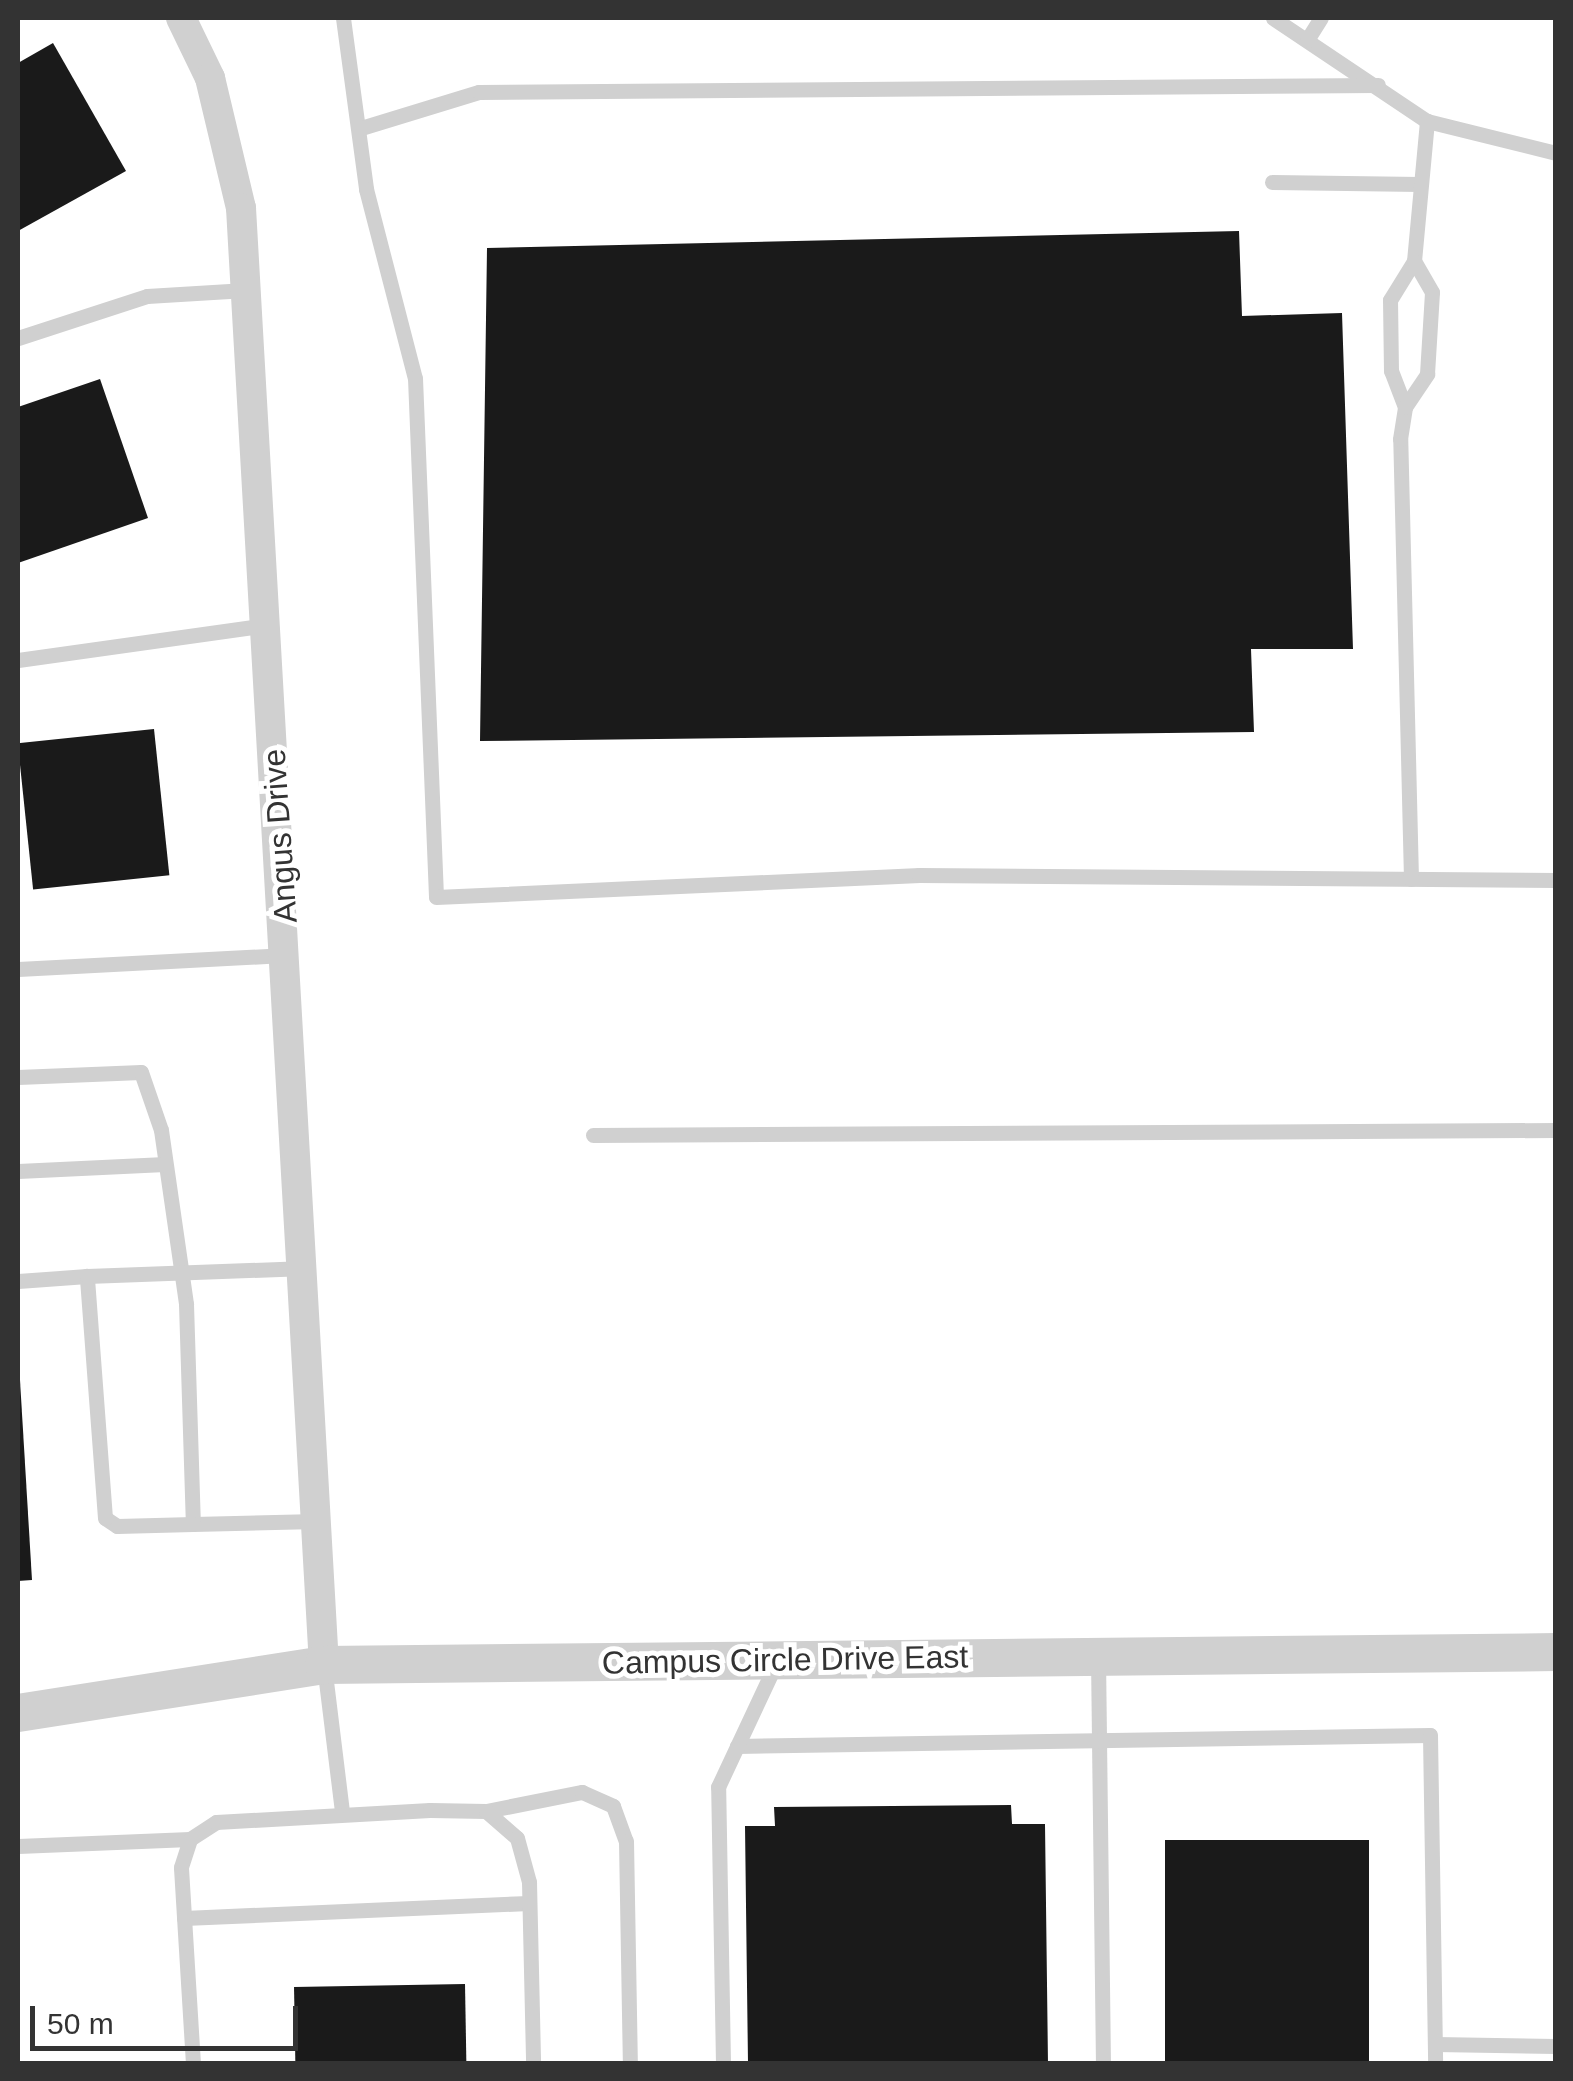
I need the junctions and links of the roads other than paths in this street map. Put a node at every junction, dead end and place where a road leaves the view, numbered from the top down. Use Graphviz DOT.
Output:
graph roads {
  1 [pos="182,18"];
  2 [pos="343,18"];
  3 [pos="1273,18"];
  4 [pos="1322,18"];
  5 [pos="1307,40"];
  6 [pos="1378,85"];
  7 [pos="1427,121"];
  8 [pos="361,128"];
  9 [pos="1556,153"];
  10 [pos="1272,182"];
  11 [pos="1420,184"];
  12 [pos="1414,261"];
  13 [pos="246,290"];
  14 [pos="18,338"];
  15 [pos="1405,407"];
  16 [pos="267,624"];
  17 [pos="18,660"];
  18 [pos="1410,879"];
  19 [pos="1556,880"];
  20 [pos="288,955"];
  21 [pos="18,970"];
  22 [pos="18,1077"];
  23 [pos="1556,1130"];
  24 [pos="592,1134"];
  25 [pos="164,1164"];
  26 [pos="18,1171"];
  27 [pos="181,1267"];
  28 [pos="306,1268"];
  29 [pos="88,1276"];
  30 [pos="18,1280"];
  31 [pos="317,1521"];
  32 [pos="193,1524"];
  33 [pos="1556,1652"];
  34 [pos="1098,1657"];
  35 [pos="777,1660"];
  36 [pos="324,1665"];
  37 [pos="18,1713"];
  38 [pos="1100,1741"];
  39 [pos="737,1746"];
  40 [pos="342,1812"];
  41 [pos="486,1812"];
  42 [pos="190,1838"];
  43 [pos="18,1846"];
  44 [pos="529,1903"];
  45 [pos="184,1918"];
  46 [pos="1434,2044"];
  47 [pos="1556,2046"];
  48 [pos="193,2064"];
  49 [pos="532,2064"];
  50 [pos="630,2064"];
  51 [pos="723,2064"];
  52 [pos="1103,2064"];
  53 [pos="1435,2064"];
  1 -- 13 [label="street, Angus Drive"];
  2 -- 8 [label="lane"];
  3 -- 5 [label="lane"];
  4 -- 5 [label="lane"];
  5 -- 6 [label="lane"];
  6 -- 7 [label="lane"];
  6 -- 8 [label="lane"];
  7 -- 9 [label="lane"];
  7 -- 11 [label="lane"];
  8 -- 18 [label="lane"];
  10 -- 11 [label="lane"];
  11 -- 12 [label="lane"];
  12 -- 15 [label="lane"];
  12 -- 15 [label="lane"];
  13 -- 14 [label="lane"];
  13 -- 16 [label="street, Angus Drive"];
  15 -- 18 [label="lane"];
  16 -- 17 [label="lane"];
  16 -- 20 [label="street, Angus Drive"];
  18 -- 19 [label="lane"];
  20 -- 21 [label="lane"];
  20 -- 28 [label="street, Angus Drive"];
  22 -- 25 [label="lane"];
  23 -- 24 [label="lane"];
  25 -- 26 [label="lane"];
  25 -- 27 [label="lane"];
  27 -- 28 [label="lane"];
  27 -- 29 [label="lane"];
  27 -- 32 [label="lane"];
  28 -- 31 [label="street, Angus Drive"];
  29 -- 30 [label="lane"];
  29 -- 32 [label="lane"];
  31 -- 32 [label="lane"];
  31 -- 36 [label="street, Angus Drive"];
  33 -- 34 [label="street, Campus Circle Drive East"];
  34 -- 35 [label="street, Campus Circle Drive East"];
  34 -- 38 [label="lane"];
  35 -- 36 [label="street, Campus Circle Drive East"];
  35 -- 39 [label="lane"];
  36 -- 37 [label="street, Campus Circle Drive East"];
  36 -- 40 [label="lane"];
  38 -- 39 [label="lane"];
  38 -- 46 [label="lane"];
  38 -- 52 [label="lane"];
  39 -- 51 [label="lane"];
  40 -- 41 [label="lane"];
  40 -- 42 [label="lane"];
  41 -- 44 [label="lane"];
  41 -- 50 [label="lane"];
  42 -- 43 [label="lane"];
  42 -- 45 [label="lane"];
  44 -- 45 [label="lane"];
  44 -- 49 [label="lane"];
  45 -- 48 [label="lane"];
  46 -- 47 [label="lane"];
  46 -- 53 [label="lane"];
}
